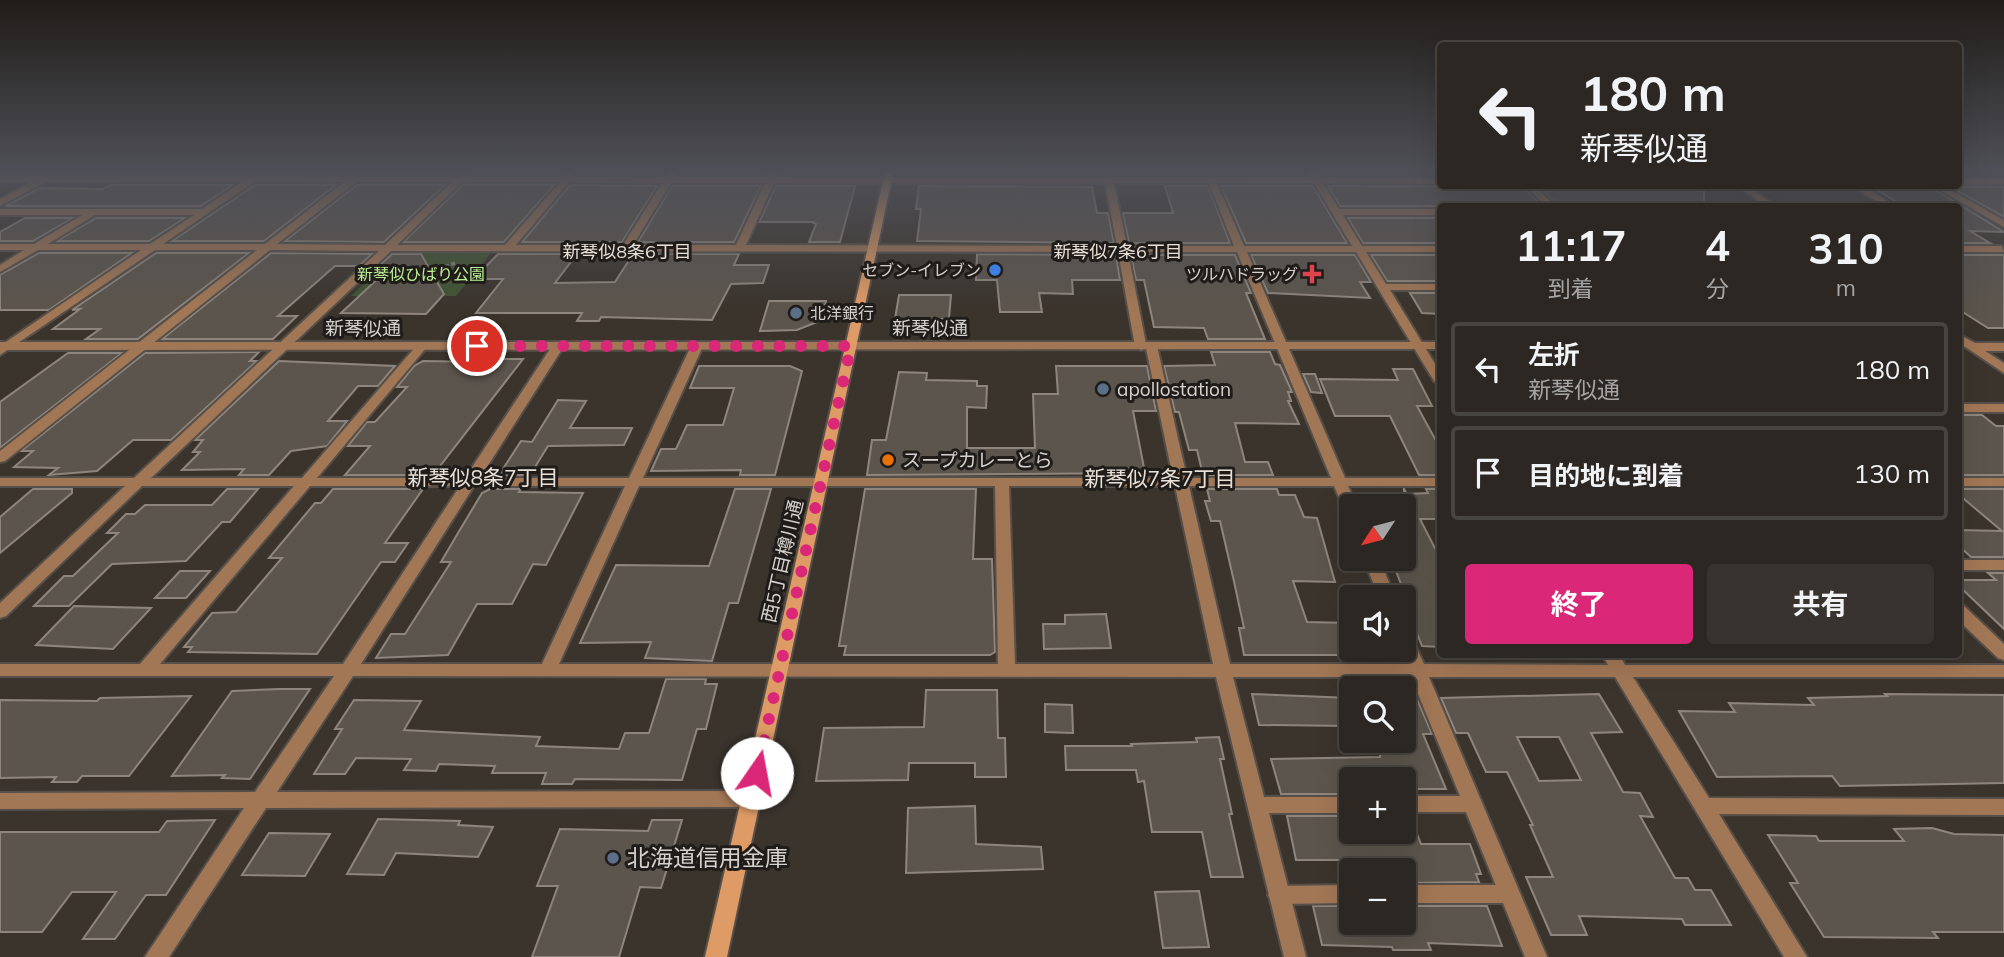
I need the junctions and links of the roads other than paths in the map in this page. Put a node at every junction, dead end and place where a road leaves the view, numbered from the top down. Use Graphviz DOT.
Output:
graph roads {
  1 [pos="84,218"];
  2 [pos="196,218"];
  3 [pos="305,218"];
  4 [pos="419,218"];
  5 [pos="534,218"];
  6 [pos="645,218"];
  7 [pos="754,218"];
  8 [pos="879,218"];
  9 [pos="1117,218"];
  10 [pos="1227,218"];
  11 [pos="1340,218"];
  12 [pos="0,247"];
  13 [pos="35,247"];
  14 [pos="151,248"];
  15 [pos="267,248"];
  16 [pos="387,248"];
  17 [pos="508,248"];
  18 [pos="626,248"];
  19 [pos="740,248"];
  20 [pos="872,249"];
  21 [pos="1123,249"];
  22 [pos="1240,249"];
  23 [pos="1359,249"];
  24 [pos="1437,249"];
  25 [pos="1962,249"];
  26 [pos="2002,249"];
  27 [pos="0,268"];
  28 [pos="1384,287"];
  29 [pos="1437,287"];
  30 [pos="1962,340"];
  31 [pos="143,346"];
  32 [pos="283,346"];
  33 [pos="422,346"];
  34 [pos="558,346"];
  35 [pos="697,346"];
  36 [pos="851,346"];
  37 [pos="1146,346"];
  38 [pos="1283,346"];
  39 [pos="1419,346"];
  40 [pos="1437,346"];
  41 [pos="1972,346"];
  42 [pos="3,347"];
  43 [pos="1962,347"];
  44 [pos="2004,347"];
  45 [pos="2004,369"];
  46 [pos="1437,376"];
  47 [pos="1962,408"];
  48 [pos="2004,408"];
  49 [pos="0,457"];
  50 [pos="139,481"];
  51 [pos="471,481"];
  52 [pos="0,482"];
  53 [pos="307,482"];
  54 [pos="634,482"];
  55 [pos="821,482"];
  56 [pos="1002,482"];
  57 [pos="1182,482"];
  58 [pos="1437,482"];
  59 [pos="1962,482"];
  60 [pos="2004,482"];
  61 [pos="1340,483"];
  62 [pos="1345,494"];
  63 [pos="1962,565"];
  64 [pos="2004,565"];
  65 [pos="0,611"];
  66 [pos="1962,614"];
  67 [pos="2004,654"];
  68 [pos="1413,662"];
  69 [pos="1615,663"];
  70 [pos="0,670"];
  71 [pos="145,670"];
  72 [pos="348,670"];
  73 [pos="1007,670"];
  74 [pos="547,671"];
  75 [pos="1223,671"];
  76 [pos="1417,671"];
  77 [pos="2004,671"];
  78 [pos="779,673"];
  79 [pos="260,798"];
  80 [pos="751,799"];
  81 [pos="0,801"];
  82 [pos="1416,804"];
  83 [pos="1470,804"];
  84 [pos="1258,805"];
  85 [pos="1339,805"];
  86 [pos="1703,806"];
  87 [pos="2004,807"];
  88 [pos="1339,894"];
  89 [pos="1416,894"];
  90 [pos="1508,894"];
  91 [pos="1279,895"];
  92 [pos="156,957"];
  93 [pos="716,957"];
  94 [pos="1295,957"];
  95 [pos="1535,957"];
  96 [pos="1796,957"];
  1 -- 13 [label="street"];
  2 -- 14 [label="street"];
  3 -- 15 [label="street"];
  4 -- 16 [label="street"];
  5 -- 17 [label="street"];
  6 -- 18 [label="street"];
  7 -- 19 [label="street"];
  8 -- 20 [label="main road, 西5丁目樽川通"];
  9 -- 21 [label="street"];
  10 -- 22 [label="street"];
  11 -- 23 [label="street"];
  12 -- 13 [label="street"];
  13 -- 14 [label="street"];
  13 -- 27 [label="street"];
  14 -- 15 [label="street"];
  14 -- 42 [label="street"];
  15 -- 16 [label="street"];
  15 -- 31 [label="street"];
  16 -- 17 [label="street"];
  16 -- 32 [label="street"];
  17 -- 18 [label="street"];
  18 -- 19 [label="street"];
  19 -- 20 [label="street"];
  20 -- 21 [label="street"];
  20 -- 36 [label="main road, 西5丁目樽川通"];
  21 -- 22 [label="street"];
  21 -- 37 [label="street"];
  22 -- 23 [label="street"];
  22 -- 38 [label="street"];
  23 -- 24 [label="street"];
  23 -- 28 [label="street"];
  25 -- 26 [label="street"];
  28 -- 29 [label="street"];
  28 -- 39 [label="street"];
  30 -- 41 [label="street"];
  31 -- 32 [label="street, 新琴似通"];
  31 -- 42 [label="street, 新琴似通"];
  31 -- 49 [label="street"];
  32 -- 33 [label="street, 新琴似通"];
  32 -- 50 [label="street"];
  33 -- 34 [label="street, 新琴似通"];
  33 -- 53 [label="street"];
  34 -- 35 [label="street, 新琴似通"];
  34 -- 51 [label="street"];
  35 -- 36 [label="street, 新琴似通"];
  35 -- 54 [label="street"];
  36 -- 37 [label="street, 新琴似通"];
  36 -- 55 [label="main road, 西5丁目樽川通"];
  37 -- 38 [label="street, 新琴似通"];
  37 -- 57 [label="street"];
  38 -- 39 [label="street, 新琴似通"];
  38 -- 61 [label="street"];
  39 -- 40 [label="street, 新琴似通"];
  39 -- 46 [label="street"];
  41 -- 43 [label="street"];
  41 -- 44 [label="street"];
  41 -- 45 [label="street"];
  47 -- 48 [label="street"];
  50 -- 52 [label="street"];
  50 -- 53 [label="street"];
  50 -- 65 [label="street"];
  51 -- 53 [label="street"];
  51 -- 54 [label="street"];
  51 -- 72 [label="street"];
  53 -- 71 [label="street"];
  54 -- 55 [label="street"];
  54 -- 74 [label="street"];
  55 -- 56 [label="street"];
  55 -- 78 [label="main road, 西5丁目樽川通"];
  56 -- 57 [label="street"];
  56 -- 73 [label="street"];
  57 -- 61 [label="street"];
  57 -- 75 [label="street"];
  58 -- 61 [label="street"];
  59 -- 60 [label="street"];
  61 -- 62 [label="street"];
  63 -- 64 [label="street"];
  66 -- 67 [label="street"];
  68 -- 76 [label="street"];
  69 -- 76 [label="street"];
  69 -- 77 [label="street"];
  69 -- 86 [label="street"];
  70 -- 71 [label="street"];
  71 -- 72 [label="street"];
  72 -- 74 [label="street"];
  72 -- 79 [label="street"];
  73 -- 75 [label="street"];
  73 -- 78 [label="street"];
  74 -- 78 [label="street"];
  75 -- 76 [label="street"];
  75 -- 84 [label="street"];
  76 -- 83 [label="street"];
  78 -- 80 [label="main road, 西5丁目樽川通"];
  79 -- 80 [label="street"];
  79 -- 81 [label="street"];
  79 -- 92 [label="street"];
  80 -- 93 [label="main road, 西5丁目樽川通"];
  82 -- 83 [label="street"];
  83 -- 90 [label="street"];
  84 -- 85 [label="street"];
  84 -- 91 [label="street"];
  86 -- 87 [label="street"];
  86 -- 96 [label="street"];
  88 -- 91 [label="street"];
  89 -- 90 [label="street"];
  90 -- 95 [label="street"];
  91 -- 94 [label="street"];
}
